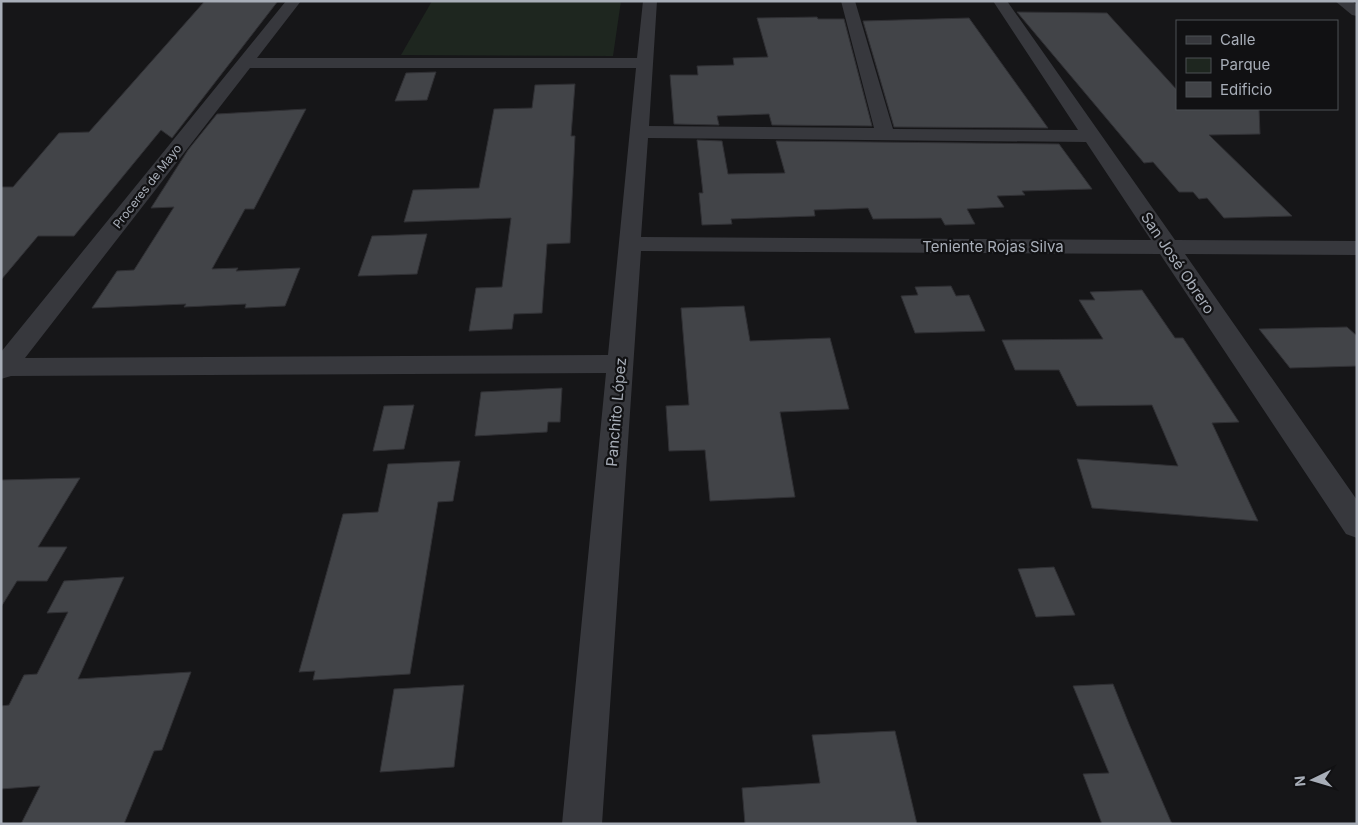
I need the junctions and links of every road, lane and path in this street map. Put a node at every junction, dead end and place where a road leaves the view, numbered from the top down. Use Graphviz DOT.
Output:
graph roads {
  1 [pos="294,1"];
  2 [pos="650,1"];
  3 [pos="848,1"];
  4 [pos="1000,1"];
  5 [pos="1342,1"];
  6 [pos="1357,12"];
  7 [pos="245,63"];
  8 [pos="645,63"];
  9 [pos="639,132"];
  10 [pos="885,134"];
  11 [pos="1092,136"];
  12 [pos="630,244"];
  13 [pos="1168,247"];
  14 [pos="1357,248"];
  15 [pos="620,364"];
  16 [pos="2,368"];
  17 [pos="1357,525"];
  18 [pos="582,824"];
  1 -- 7 [label="street, Proceres de Mayo"];
  2 -- 8 [label="street, Panchito López"];
  3 -- 10 [label="street"];
  4 -- 11 [label="street, San José Obrero"];
  5 -- 6 [label="street"];
  7 -- 8 [label="street"];
  7 -- 16 [label="street, Proceres de Mayo"];
  8 -- 9 [label="street, Panchito López"];
  9 -- 10 [label="street"];
  9 -- 12 [label="street, Panchito López"];
  10 -- 11 [label="street"];
  11 -- 13 [label="street, San José Obrero"];
  12 -- 13 [label="street, Teniente Rojas Silva"];
  12 -- 15 [label="street, Panchito López"];
  13 -- 14 [label="street, Teniente Rojas Silva"];
  13 -- 17 [label="street, San José Obrero"];
  15 -- 16 [label="street"];
  15 -- 18 [label="street, Panchito López"];
}
